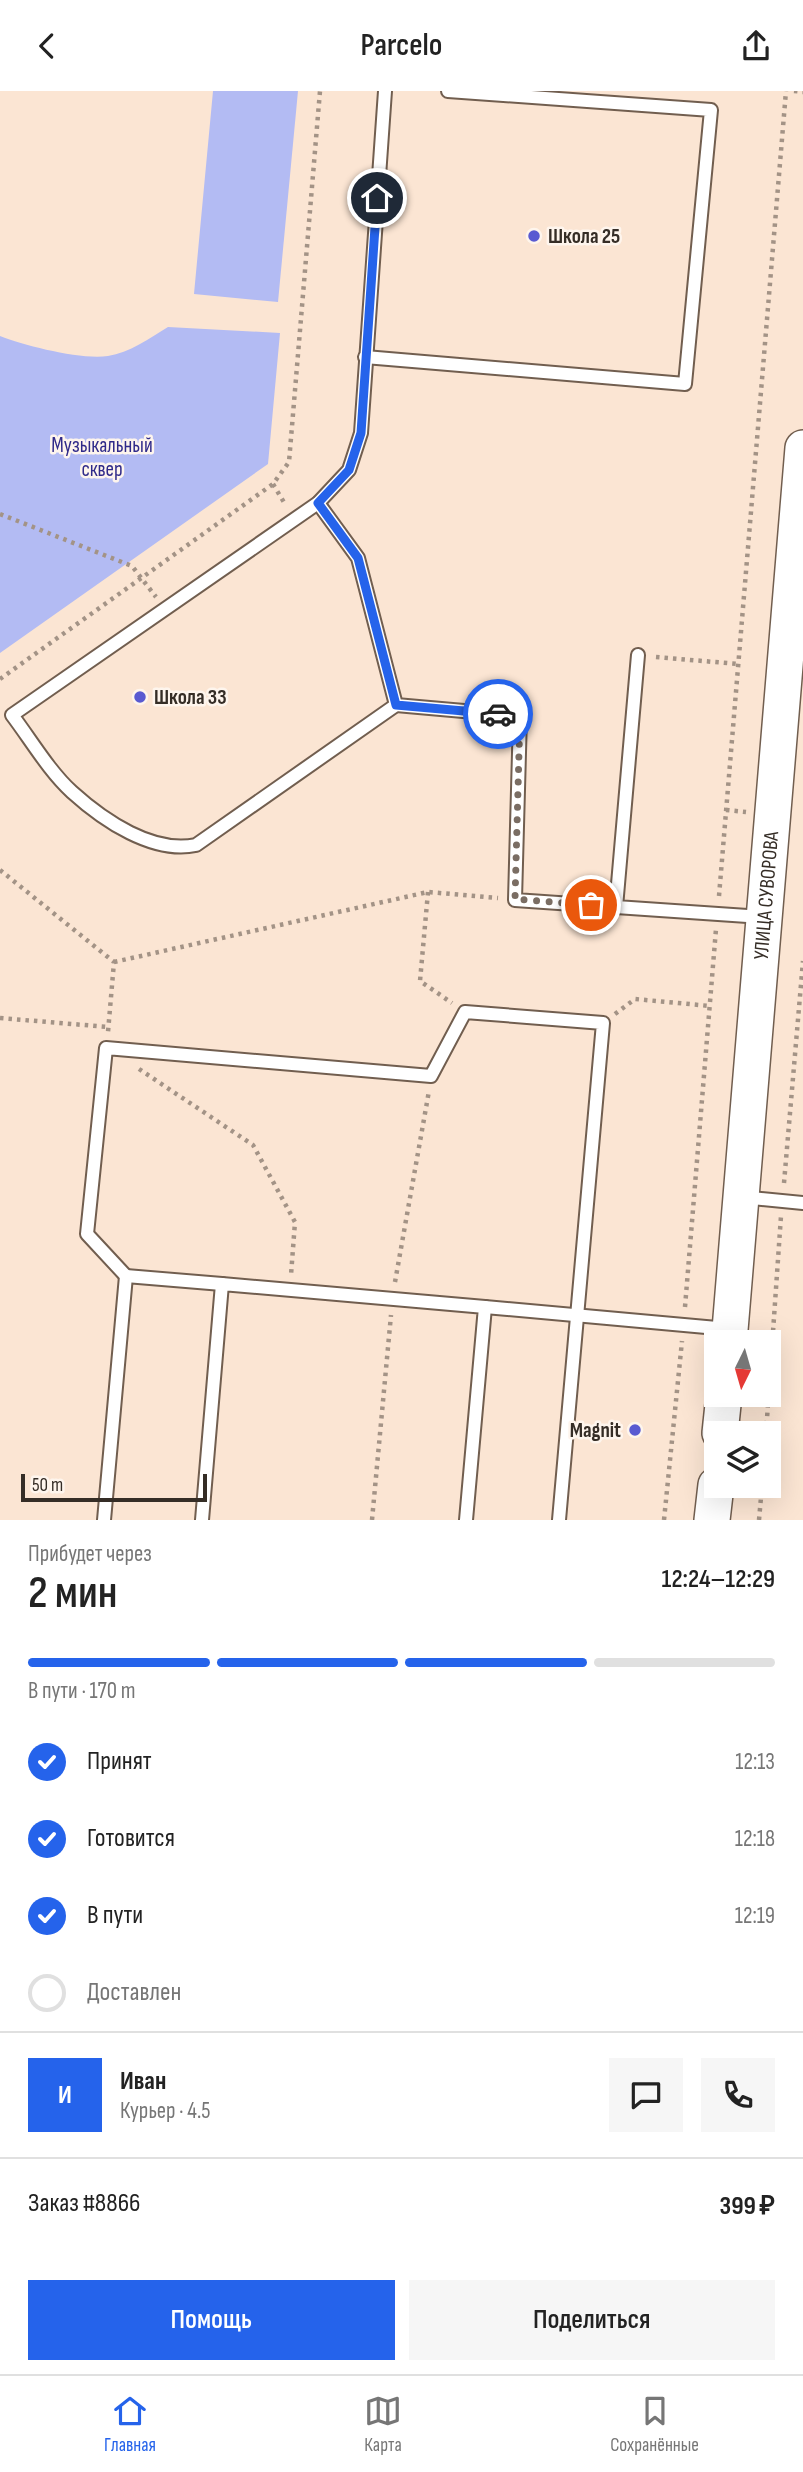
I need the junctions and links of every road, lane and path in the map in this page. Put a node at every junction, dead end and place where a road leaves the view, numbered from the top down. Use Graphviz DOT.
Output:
graph roads {
  1 [pos="320,91"];
  2 [pos="385,91"];
  3 [pos="448,91"];
  4 [pos="786,91"];
  5 [pos="794,91"];
  6 [pos="803,92"];
  7 [pos="545,94"];
  8 [pos="365,357"];
  9 [pos="803,447"];
  10 [pos="318,503"];
  11 [pos="0,514"];
  12 [pos="799,536"];
  13 [pos="141,578"];
  14 [pos="165,609"];
  15 [pos="638,655"];
  16 [pos="738,664"];
  17 [pos="0,679"];
  18 [pos="396,705"];
  19 [pos="428,892"];
  20 [pos="515,899"];
  21 [pos="616,907"];
  22 [pos="718,913"];
  23 [pos="765,918"];
  24 [pos="114,962"];
  25 [pos="710,1006"];
  26 [pos="465,1012"];
  27 [pos="0,1018"];
  28 [pos="603,1023"];
  29 [pos="108,1027"];
  30 [pos="431,1076"];
  31 [pos="741,1197"];
  32 [pos="803,1203"];
  33 [pos="126,1276"];
  34 [pos="222,1284"];
  35 [pos="392,1299"];
  36 [pos="485,1307"];
  37 [pos="577,1315"];
  38 [pos="684,1325"];
  39 [pos="704,1330"];
  40 [pos="730,1330"];
  41 [pos="715,1498"];
  42 [pos="761,1498"];
  43 [pos="104,1520"];
  44 [pos="202,1520"];
  45 [pos="372,1520"];
  46 [pos="466,1520"];
  47 [pos="559,1520"];
  48 [pos="664,1520"];
  49 [pos="712,1520"];
  50 [pos="759,1520"];
  1 -- 13 [label="path"];
  2 -- 8 [label="lane"];
  3 -- 7 [label="lane"];
  4 -- 16 [label="path"];
  5 -- 6 [label="path"];
  7 -- 8 [label="lane"];
  8 -- 10 [label="lane"];
  9 -- 12 [label="main road, УЛИЦА СУВОРОВА"];
  10 -- 14 [label="lane"];
  10 -- 18 [label="lane"];
  11 -- 13 [label="path"];
  12 -- 23 [label="main road, УЛИЦА СУВОРОВА"];
  13 -- 14 [label="path"];
  13 -- 17 [label="path"];
  14 -- 18 [label="lane"];
  15 -- 16 [label="path"];
  15 -- 21 [label="lane"];
  16 -- 22 [label="path"];
  18 -- 20 [label="lane"];
  19 -- 20 [label="path"];
  19 -- 24 [label="path"];
  19 -- 26 [label="path"];
  20 -- 21 [label="lane"];
  21 -- 22 [label="lane"];
  22 -- 23 [label="lane"];
  22 -- 25 [label="path"];
  23 -- 31 [label="main road, УЛИЦА СУВОРОВА"];
  25 -- 28 [label="path"];
  25 -- 38 [label="path"];
  26 -- 28 [label="lane"];
  26 -- 30 [label="lane"];
  27 -- 29 [label="path"];
  28 -- 37 [label="lane"];
  30 -- 33 [label="lane"];
  30 -- 35 [label="path"];
  31 -- 32 [label="lane"];
  31 -- 40 [label="main road, УЛИЦА СУВОРОВА"];
  33 -- 34 [label="lane"];
  33 -- 43 [label="lane"];
  34 -- 35 [label="lane"];
  34 -- 44 [label="lane"];
  35 -- 36 [label="lane"];
  35 -- 45 [label="path"];
  36 -- 37 [label="lane"];
  36 -- 46 [label="lane"];
  37 -- 38 [label="lane"];
  37 -- 47 [label="lane"];
  38 -- 39 [label="lane"];
  38 -- 48 [label="path"];
  41 -- 49 [label="main road"];
  42 -- 50 [label="path"];
}
